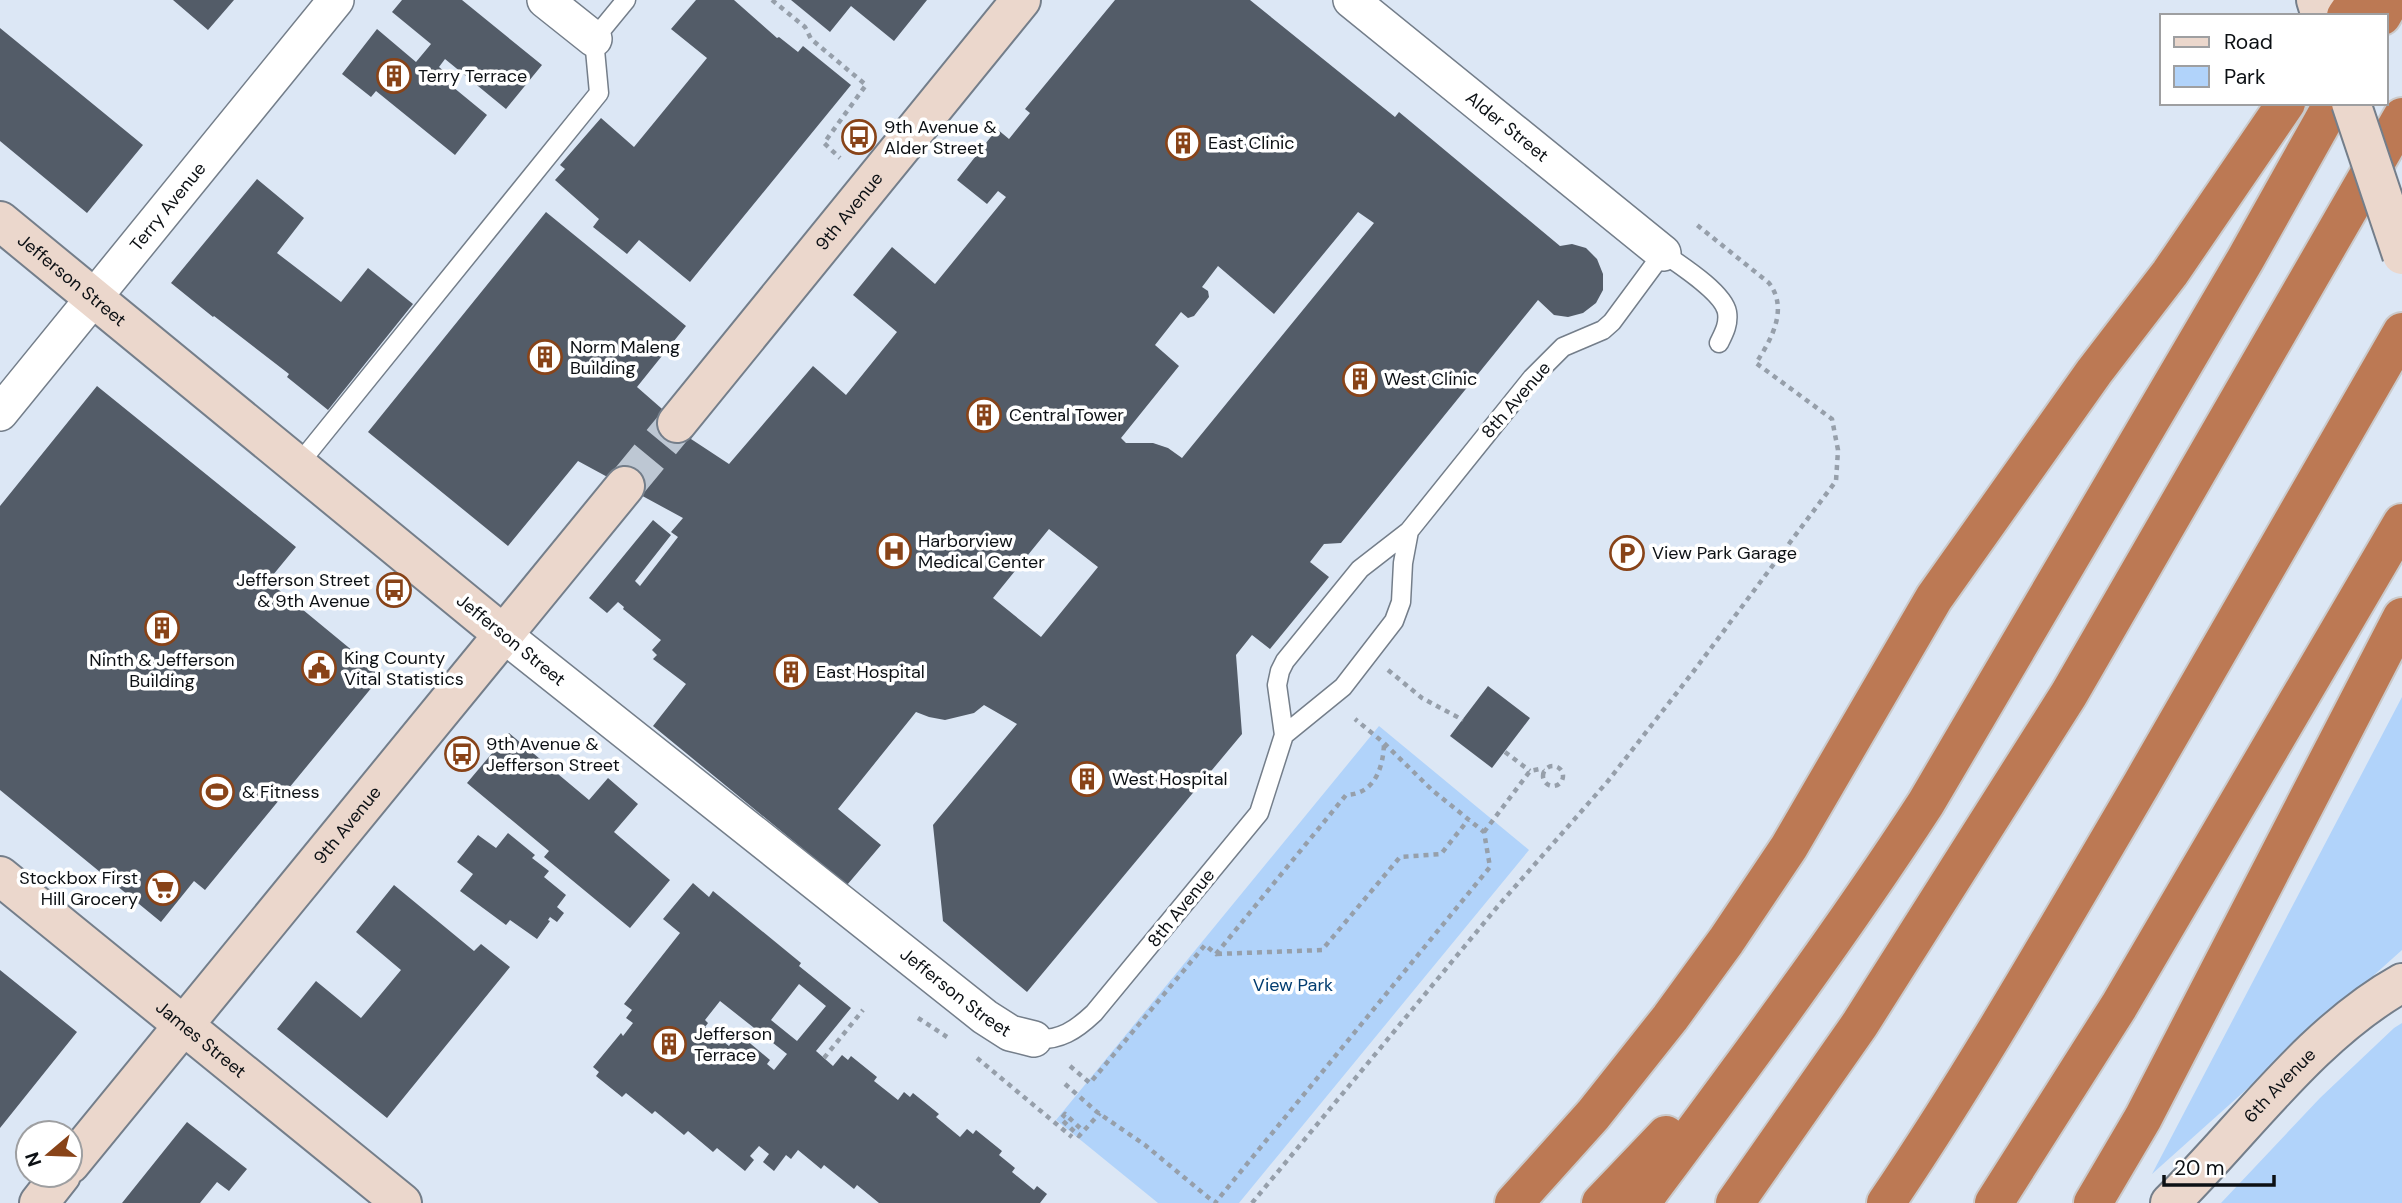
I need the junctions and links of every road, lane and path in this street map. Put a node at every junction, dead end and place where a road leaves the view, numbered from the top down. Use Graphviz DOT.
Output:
graph roads {
  1 [pos="336,0"];
  2 [pos="545,0"];
  3 [pos="626,0"];
  4 [pos="772,0"];
  5 [pos="1021,0"];
  6 [pos="1351,0"];
  7 [pos="594,39"];
  8 [pos="2285,105"];
  9 [pos="2332,105"];
  10 [pos="2352,105"];
  11 [pos="2402,117"];
  12 [pos="840,158"];
  13 [pos="0,220"];
  14 [pos="1663,253"];
  15 [pos="2402,255"];
  16 [pos="94,298"];
  17 [pos="2402,332"];
  18 [pos="1719,343"];
  19 [pos="1791,390"];
  20 [pos="0,413"];
  21 [pos="677,423"];
  22 [pos="298,465"];
  23 [pos="625,486"];
  24 [pos="2402,523"];
  25 [pos="1409,531"];
  26 [pos="2402,617"];
  27 [pos="504,635"];
  28 [pos="1385,667"];
  29 [pos="1355,719"];
  30 [pos="1463,720"];
  31 [pos="1284,735"];
  32 [pos="1384,743"];
  33 [pos="1505,752"];
  34 [pos="1530,771"];
  35 [pos="1544,771"];
  36 [pos="1468,820"];
  37 [pos="1484,832"];
  38 [pos="0,876"];
  39 [pos="1216,954"];
  40 [pos="2402,983"];
  41 [pos="863,1010"];
  42 [pos="1783,1012"];
  43 [pos="918,1018"];
  44 [pos="182,1026"];
  45 [pos="951,1039"];
  46 [pos="1034,1039"];
  47 [pos="972,1054"];
  48 [pos="824,1058"];
  49 [pos="1070,1066"];
  50 [pos="1065,1084"];
  51 [pos="1100,1113"];
  52 [pos="1080,1128"];
  53 [pos="1072,1137"];
  54 [pos="1927,1143"];
  55 [pos="84,1147"];
  56 [pos="50,1189"];
  57 [pos="1739,1200"];
  58 [pos="39,1203"];
  59 [pos="402,1203"];
  60 [pos="1252,1203"];
  61 [pos="1514,1203"];
  62 [pos="1601,1203"];
  63 [pos="1641,1203"];
  64 [pos="1873,1203"];
  65 [pos="1886,1203"];
  66 [pos="1994,1203"];
  67 [pos="2092,1203"];
  68 [pos="2170,1203"];
  1 -- 16 [label="street, Terry Avenue"];
  2 -- 7 [label="street"];
  3 -- 7 [label="lane"];
  4 -- 12 [label="path"];
  5 -- 21 [label="street, 9th Avenue"];
  6 -- 14 [label="street, Alder Street"];
  7 -- 22 [label="lane"];
  8 -- 61 [label="highway"];
  9 -- 42 [label="highway"];
  10 -- 15 [label="street, bridge"];
  11 -- 57 [label="highway"];
  13 -- 16 [label="street, Jefferson Street"];
  14 -- 18 [label="lane"];
  14 -- 25 [label="lane, 8th Avenue"];
  16 -- 20 [label="street, Terry Avenue"];
  16 -- 22 [label="street, Jefferson Street"];
  17 -- 54 [label="highway"];
  19 -- 60 [label="path"];
  22 -- 27 [label="street, Jefferson Street"];
  23 -- 27 [label="street, 9th Avenue"];
  24 -- 66 [label="highway"];
  25 -- 31 [label="lane, 8th Avenue"];
  25 -- 31 [label="lane, 8th Avenue"];
  26 -- 67 [label="highway"];
  27 -- 44 [label="street, 9th Avenue"];
  27 -- 46 [label="street, Jefferson Street"];
  28 -- 30 [label="path"];
  29 -- 32 [label="path"];
  31 -- 46 [label="lane, 8th Avenue"];
  32 -- 36 [label="path"];
  32 -- 39 [label="path"];
  33 -- 34 [label="path"];
  34 -- 35 [label="path"];
  34 -- 37 [label="path"];
  35 -- 35 [label="path"];
  36 -- 37 [label="path"];
  36 -- 39 [label="path"];
  37 -- 51 [label="path"];
  38 -- 44 [label="street, James Street"];
  39 -- 49 [label="path"];
  40 -- 68 [label="street, 6th Avenue"];
  41 -- 48 [label="path"];
  42 -- 62 [label="highway"];
  42 -- 63 [label="highway"];
  43 -- 45 [label="path"];
  44 -- 55 [label="street, 9th Avenue"];
  44 -- 59 [label="street, James Street"];
  47 -- 53 [label="path"];
  50 -- 51 [label="path"];
  51 -- 52 [label="path"];
  54 -- 64 [label="highway"];
  54 -- 65 [label="highway"];
  56 -- 58 [label="street"];
}
